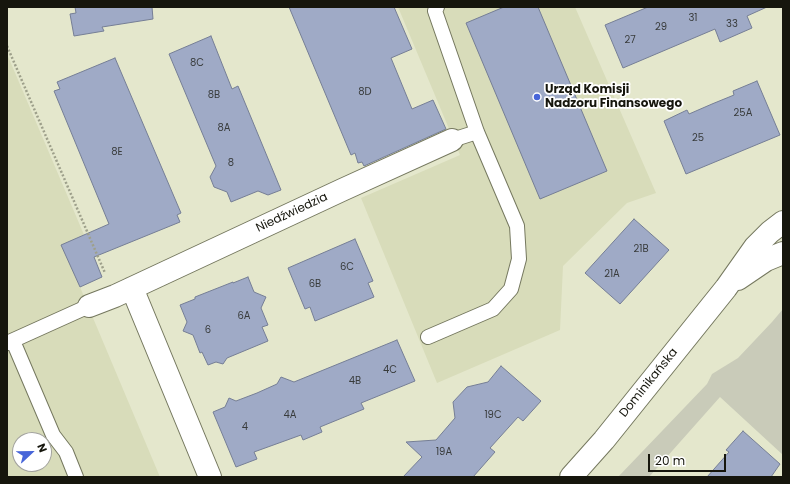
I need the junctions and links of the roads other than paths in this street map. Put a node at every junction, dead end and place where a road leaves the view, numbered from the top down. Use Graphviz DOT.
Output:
graph roads {
  1 [pos="437,7"];
  2 [pos="477,132"];
  3 [pos="452,140"];
  4 [pos="783,222"];
  5 [pos="783,253"];
  6 [pos="726,288"];
  7 [pos="123,292"];
  8 [pos="88,306"];
  9 [pos="428,338"];
  10 [pos="10,342"];
  11 [pos="76,477"];
  12 [pos="210,477"];
  13 [pos="571,477"];
  1 -- 2 [label="lane"];
  2 -- 3 [label="lane"];
  2 -- 9 [label="lane"];
  3 -- 7 [label="street, Niedźwiedzia"];
  4 -- 6 [label="street, Dominikańska"];
  5 -- 6 [label="street, Dominikańska"];
  6 -- 13 [label="street, Dominikańska"];
  7 -- 8 [label="street, Niedźwiedzia"];
  7 -- 12 [label="street"];
  8 -- 10 [label="lane"];
  10 -- 11 [label="lane"];
}
